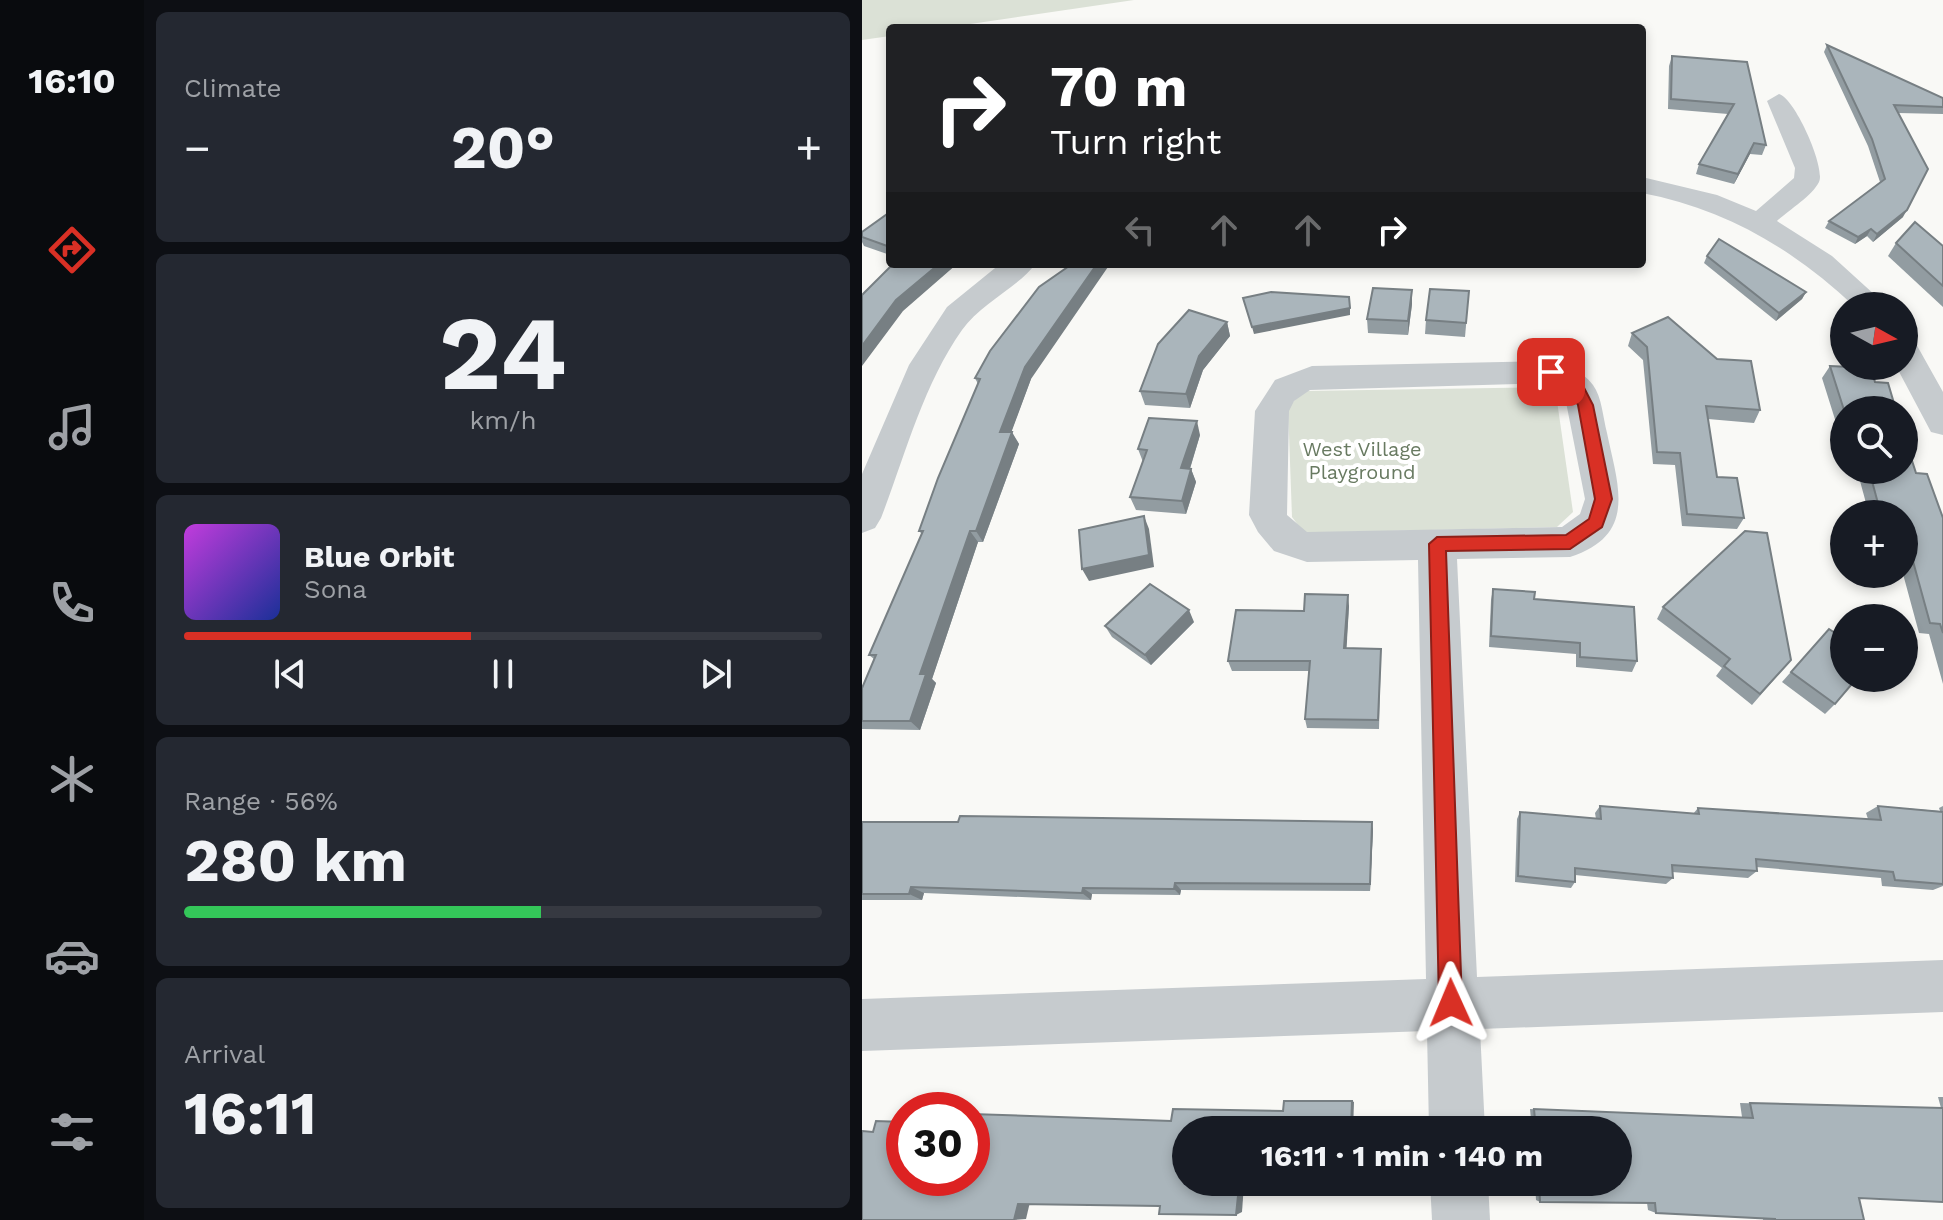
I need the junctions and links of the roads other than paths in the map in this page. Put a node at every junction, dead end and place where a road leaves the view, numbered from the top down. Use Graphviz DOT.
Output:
graph roads {
  1 [pos="1779,101"];
  2 [pos="1646,186"];
  3 [pos="1761,221"];
  4 [pos="1014,268"];
  5 [pos="1858,292"];
  6 [pos="1918,376"];
  7 [pos="1943,423"];
  8 [pos="862,518"];
  9 [pos="1437,544"];
  10 [pos="1943,986"];
  11 [pos="1451,1003"];
  12 [pos="862,1025"];
  13 [pos="1456,1116"];
  14 [pos="1460,1196"];
  15 [pos="1461,1220"];
  1 -- 3 [label="street"];
  2 -- 3 [label="street"];
  3 -- 5 [label="street"];
  4 -- 8 [label="street"];
  6 -- 7 [label="street"];
  9 -- 9 [label="street"];
  9 -- 11 [label="street"];
  10 -- 11 [label="street"];
  11 -- 12 [label="street"];
  11 -- 13 [label="street"];
  14 -- 15 [label="street"];
}
